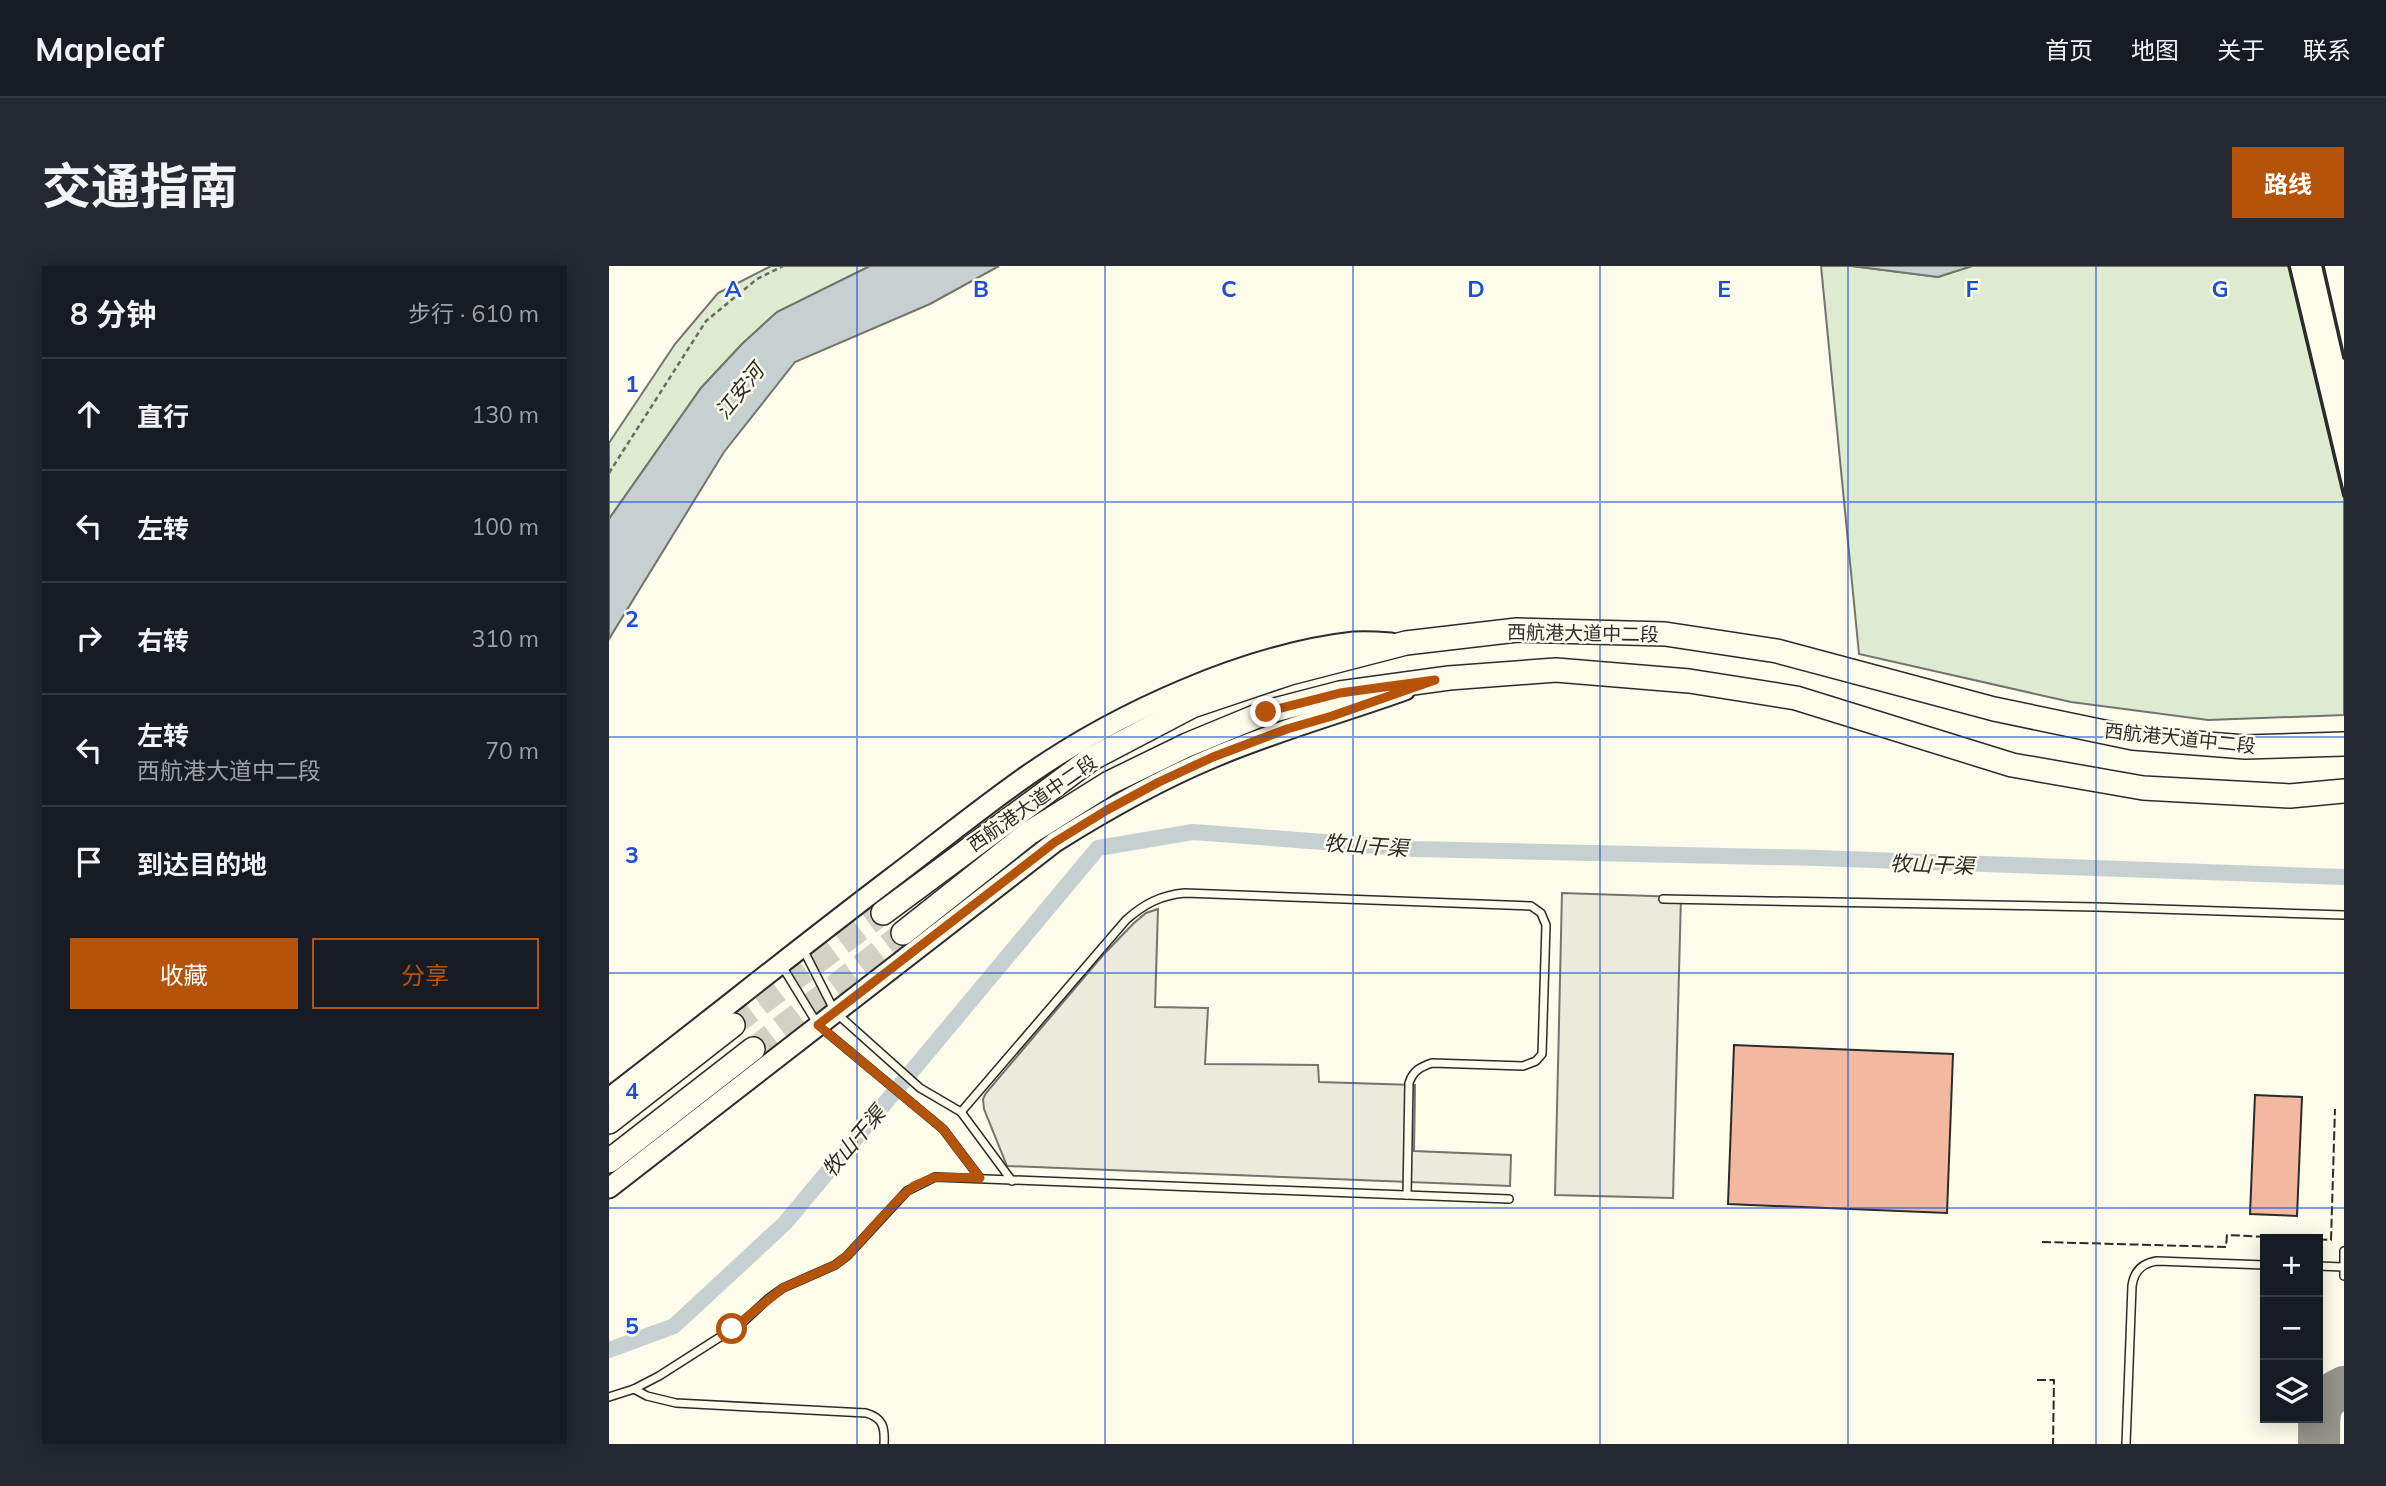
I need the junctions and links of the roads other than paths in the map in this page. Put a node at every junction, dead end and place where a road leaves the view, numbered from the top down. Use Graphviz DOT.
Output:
graph roads {
  1 [pos="1406,643"];
  2 [pos="1435,680"];
  3 [pos="2344,744"];
  4 [pos="2344,790"];
  5 [pos="1663,899"];
  6 [pos="883,913"];
  7 [pos="2344,915"];
  8 [pos="903,933"];
  9 [pos="802,947"];
  10 [pos="781,964"];
  11 [pos="835,1012"];
  12 [pos="733,1025"];
  13 [pos="818,1025"];
  14 [pos="753,1049"];
  15 [pos="609,1098"];
  16 [pos="961,1112"];
  17 [pos="609,1122"];
  18 [pos="609,1161"];
  19 [pos="980,1178"];
  20 [pos="1012,1181"];
  21 [pos="609,1188"];
  22 [pos="1407,1195"];
  23 [pos="1509,1199"];
  24 [pos="2344,1251"];
  25 [pos="2260,1265"];
  26 [pos="2323,1267"];
  27 [pos="2343,1271"];
  28 [pos="633,1389"];
  29 [pos="609,1397"];
  30 [pos="884,1444"];
  31 [pos="2126,1444"];
  1 -- 3 [label="main road, 西航港大道中二段"];
  1 -- 6 [label="main road, 西航港大道中二段"];
  1 -- 9 [label="street"];
  2 -- 4 [label="main road, 西航港大道中二段"];
  2 -- 8 [label="main road, 西航港大道中二段"];
  2 -- 11 [label="street"];
  5 -- 7 [label="lane"];
  9 -- 10 [label="street"];
  9 -- 11 [label="lane"];
  10 -- 13 [label="lane"];
  10 -- 15 [label="street"];
  11 -- 13 [label="street"];
  11 -- 16 [label="lane"];
  12 -- 17 [label="main road"];
  13 -- 19 [label="lane"];
  13 -- 21 [label="street"];
  14 -- 18 [label="main road"];
  16 -- 20 [label="lane"];
  16 -- 22 [label="lane"];
  19 -- 20 [label="lane"];
  19 -- 28 [label="lane"];
  20 -- 22 [label="lane"];
  22 -- 23 [label="lane"];
  24 -- 27 [label="lane"];
  25 -- 31 [label="lane"];
  26 -- 27 [label="lane"];
  28 -- 29 [label="lane"];
  28 -- 30 [label="lane"];
}
